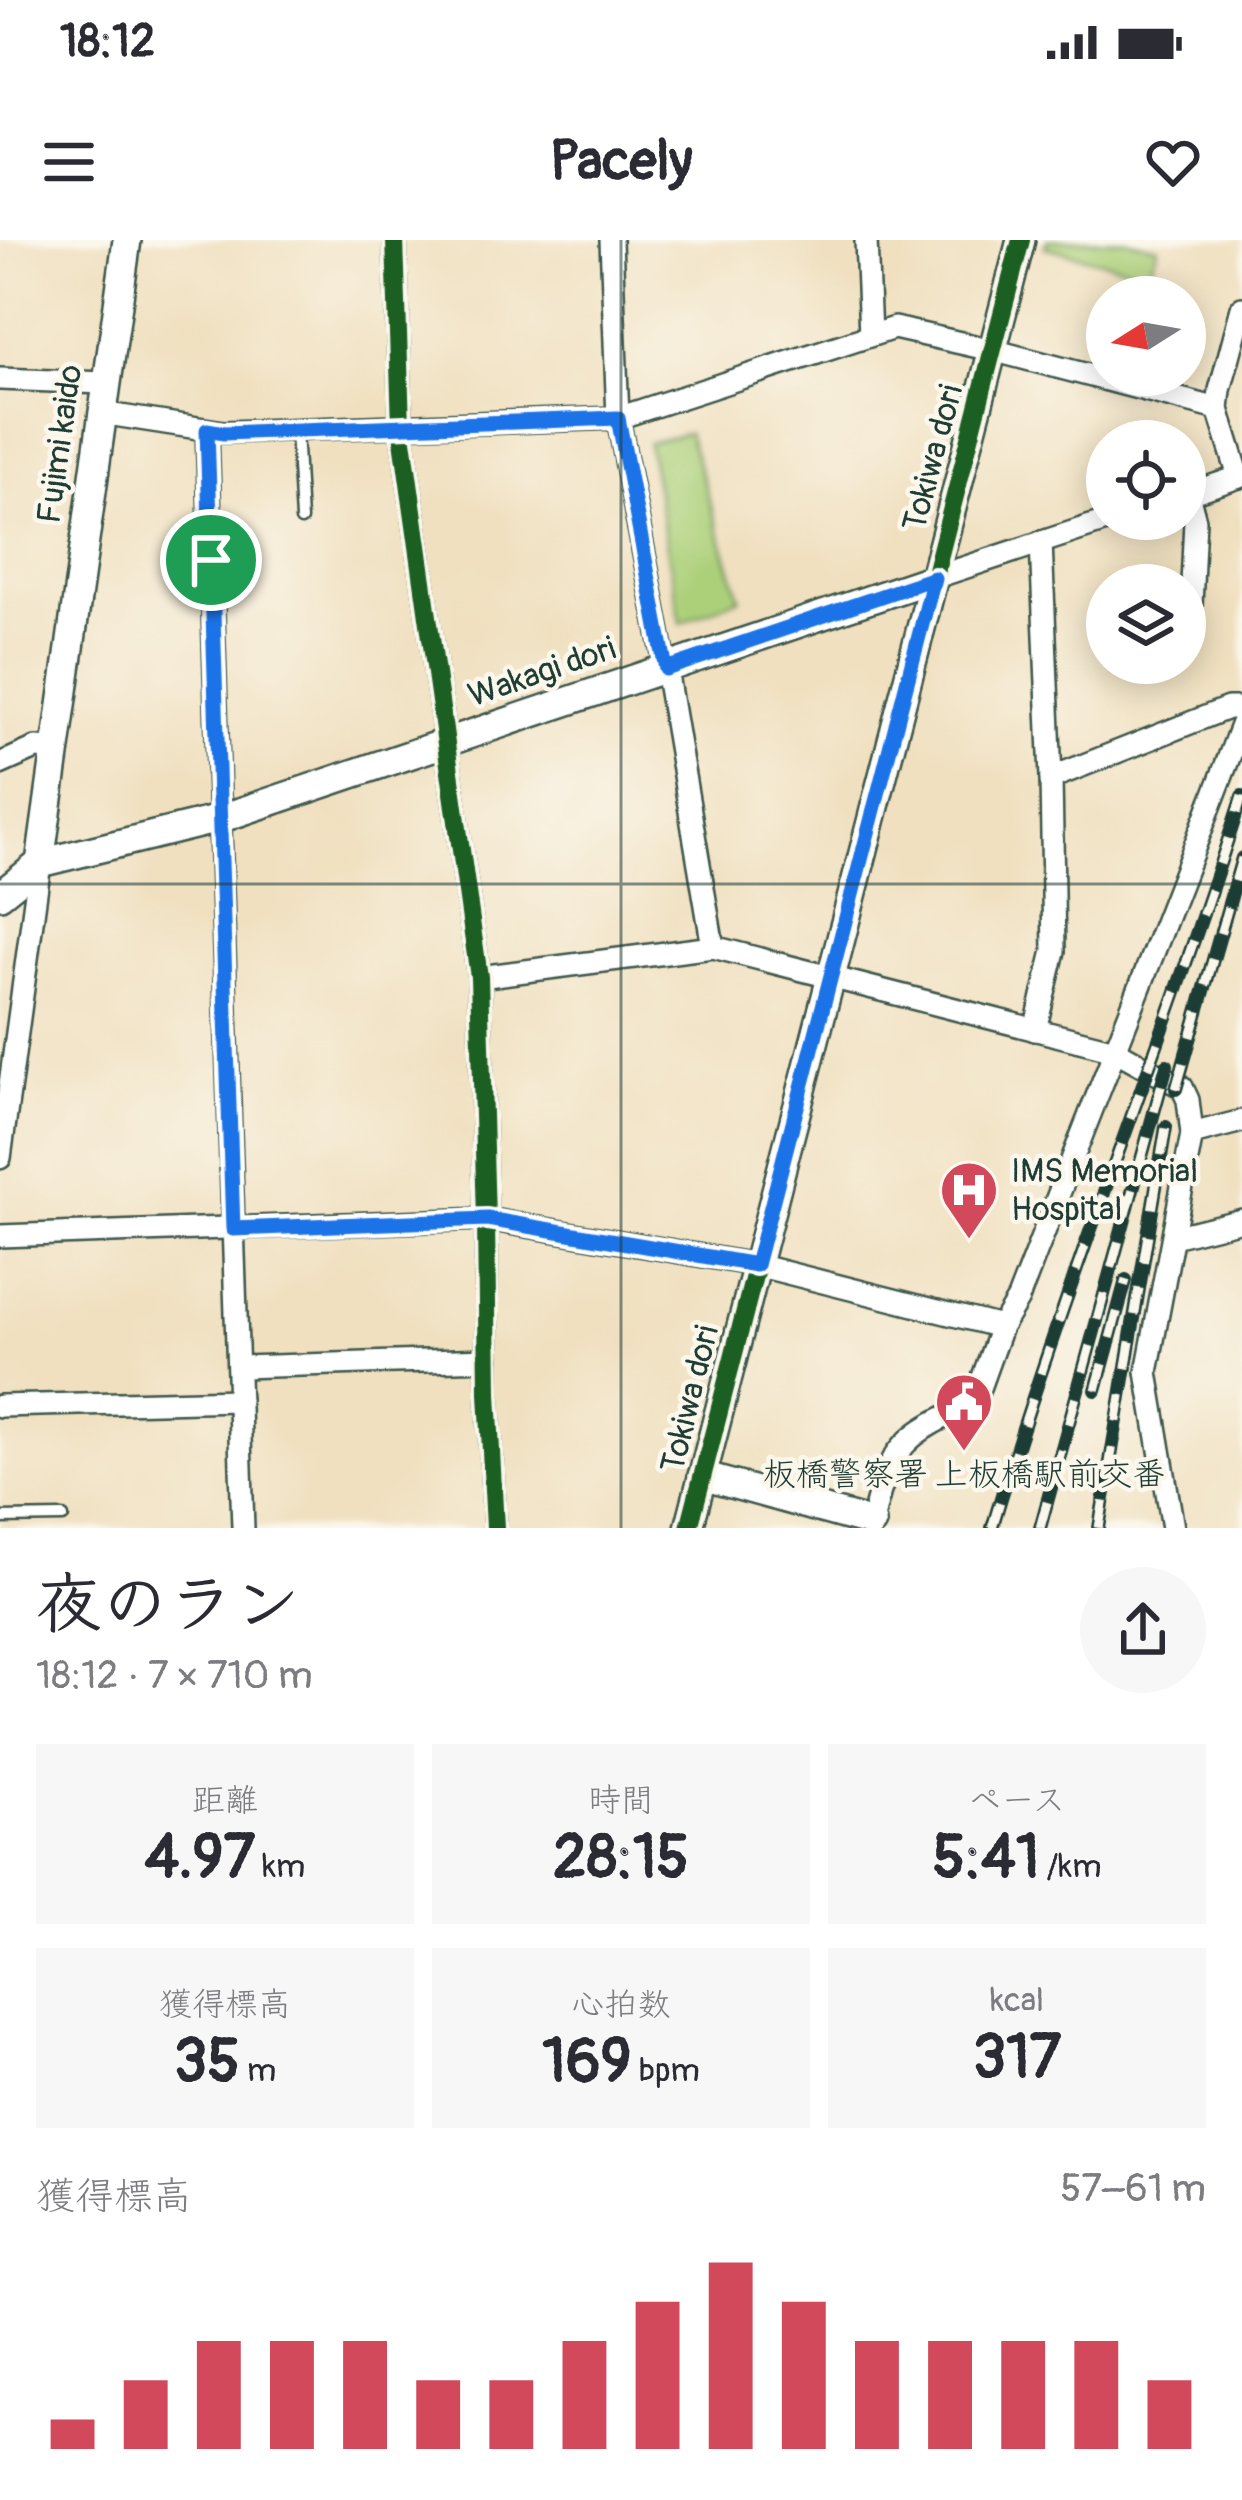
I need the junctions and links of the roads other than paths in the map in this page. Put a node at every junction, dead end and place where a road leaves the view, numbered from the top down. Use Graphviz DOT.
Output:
graph roads {
  1 [pos="127,240"];
  2 [pos="395,240"];
  3 [pos="611,240"];
  4 [pos="866,240"];
  5 [pos="1021,240"];
  6 [pos="1242,308"];
  7 [pos="870,335"];
  8 [pos="992,350"];
  9 [pos="0,379"];
  10 [pos="105,383"];
  11 [pos="1218,409"];
  12 [pos="101,413"];
  13 [pos="618,418"];
  14 [pos="401,426"];
  15 [pos="207,430"];
  16 [pos="296,430"];
  17 [pos="1240,477"];
  18 [pos="1206,488"];
  19 [pos="301,520"];
  20 [pos="1086,527"];
  21 [pos="1041,542"];
  22 [pos="934,578"];
  23 [pos="666,669"];
  24 [pos="1242,708"];
  25 [pos="1242,723"];
  26 [pos="445,743"];
  27 [pos="55,749"];
  28 [pos="0,764"];
  29 [pos="1051,778"];
  30 [pos="220,819"];
  31 [pos="40,863"];
  32 [pos="0,895"];
  33 [pos="713,947"];
  34 [pos="830,976"];
  35 [pos="479,977"];
  36 [pos="1035,1030"];
  37 [pos="1115,1050"];
  38 [pos="1242,1121"];
  39 [pos="2,1131"];
  40 [pos="1192,1134"];
  41 [pos="0,1158"];
  42 [pos="487,1219"];
  43 [pos="1242,1220"];
  44 [pos="233,1229"];
  45 [pos="0,1236"];
  46 [pos="1173,1237"];
  47 [pos="756,1265"];
  48 [pos="1001,1327"];
  49 [pos="488,1359"];
  50 [pos="238,1367"];
  51 [pos="238,1400"];
  52 [pos="0,1406"];
  53 [pos="702,1476"];
  54 [pos="63,1517"];
  55 [pos="0,1518"];
  56 [pos="872,1525"];
  57 [pos="243,1528"];
  58 [pos="495,1528"];
  59 [pos="688,1528"];
  60 [pos="1173,1528"];
  1 -- 10 [label="street, Fujimi kaido"];
  2 -- 14 [label="street"];
  3 -- 13 [label="street"];
  4 -- 7 [label="street"];
  5 -- 8 [label="street, Tokiwa dori"];
  6 -- 11 [label="street"];
  7 -- 8 [label="street"];
  7 -- 13 [label="street"];
  8 -- 11 [label="street"];
  8 -- 22 [label="street, Tokiwa dori"];
  9 -- 10 [label="street"];
  10 -- 12 [label="street, Fujimi kaido"];
  11 -- 17 [label="street"];
  12 -- 15 [label="street"];
  12 -- 27 [label="street, Fujimi kaido"];
  13 -- 14 [label="street"];
  13 -- 23 [label="street"];
  14 -- 16 [label="street"];
  14 -- 26 [label="street"];
  15 -- 16 [label="street"];
  15 -- 30 [label="street"];
  16 -- 19 [label="lane"];
  17 -- 18 [label="street"];
  20 -- 21 [label="street, Wakagi dori"];
  21 -- 22 [label="street, Wakagi dori"];
  21 -- 29 [label="street"];
  22 -- 23 [label="street, Wakagi dori"];
  22 -- 34 [label="street, Tokiwa dori"];
  23 -- 26 [label="street, Wakagi dori"];
  23 -- 33 [label="street"];
  24 -- 29 [label="street"];
  25 -- 37 [label="street"];
  26 -- 30 [label="street, Wakagi dori"];
  26 -- 35 [label="street"];
  27 -- 28 [label="street"];
  27 -- 31 [label="street, Fujimi kaido"];
  29 -- 36 [label="street"];
  30 -- 31 [label="street, Wakagi dori"];
  30 -- 44 [label="street"];
  31 -- 32 [label="street, Wakagi dori"];
  31 -- 39 [label="street, Fujimi kaido"];
  33 -- 34 [label="street"];
  33 -- 35 [label="street"];
  34 -- 36 [label="street"];
  34 -- 47 [label="street, Tokiwa dori"];
  35 -- 42 [label="street"];
  36 -- 37 [label="street"];
  37 -- 40 [label="street"];
  37 -- 48 [label="street"];
  38 -- 40 [label="street"];
  39 -- 41 [label="street, Fujimi kaido"];
  40 -- 46 [label="street"];
  42 -- 44 [label="street"];
  42 -- 47 [label="street"];
  42 -- 49 [label="street"];
  43 -- 46 [label="street"];
  44 -- 45 [label="street"];
  44 -- 50 [label="street"];
  46 -- 60 [label="street"];
  47 -- 48 [label="street"];
  47 -- 53 [label="street, Tokiwa dori"];
  48 -- 56 [label="street"];
  49 -- 50 [label="street"];
  49 -- 58 [label="street"];
  50 -- 51 [label="street"];
  51 -- 52 [label="street"];
  51 -- 57 [label="street"];
  53 -- 56 [label="street"];
  53 -- 59 [label="street, Tokiwa dori"];
  54 -- 55 [label="lane"];
}
